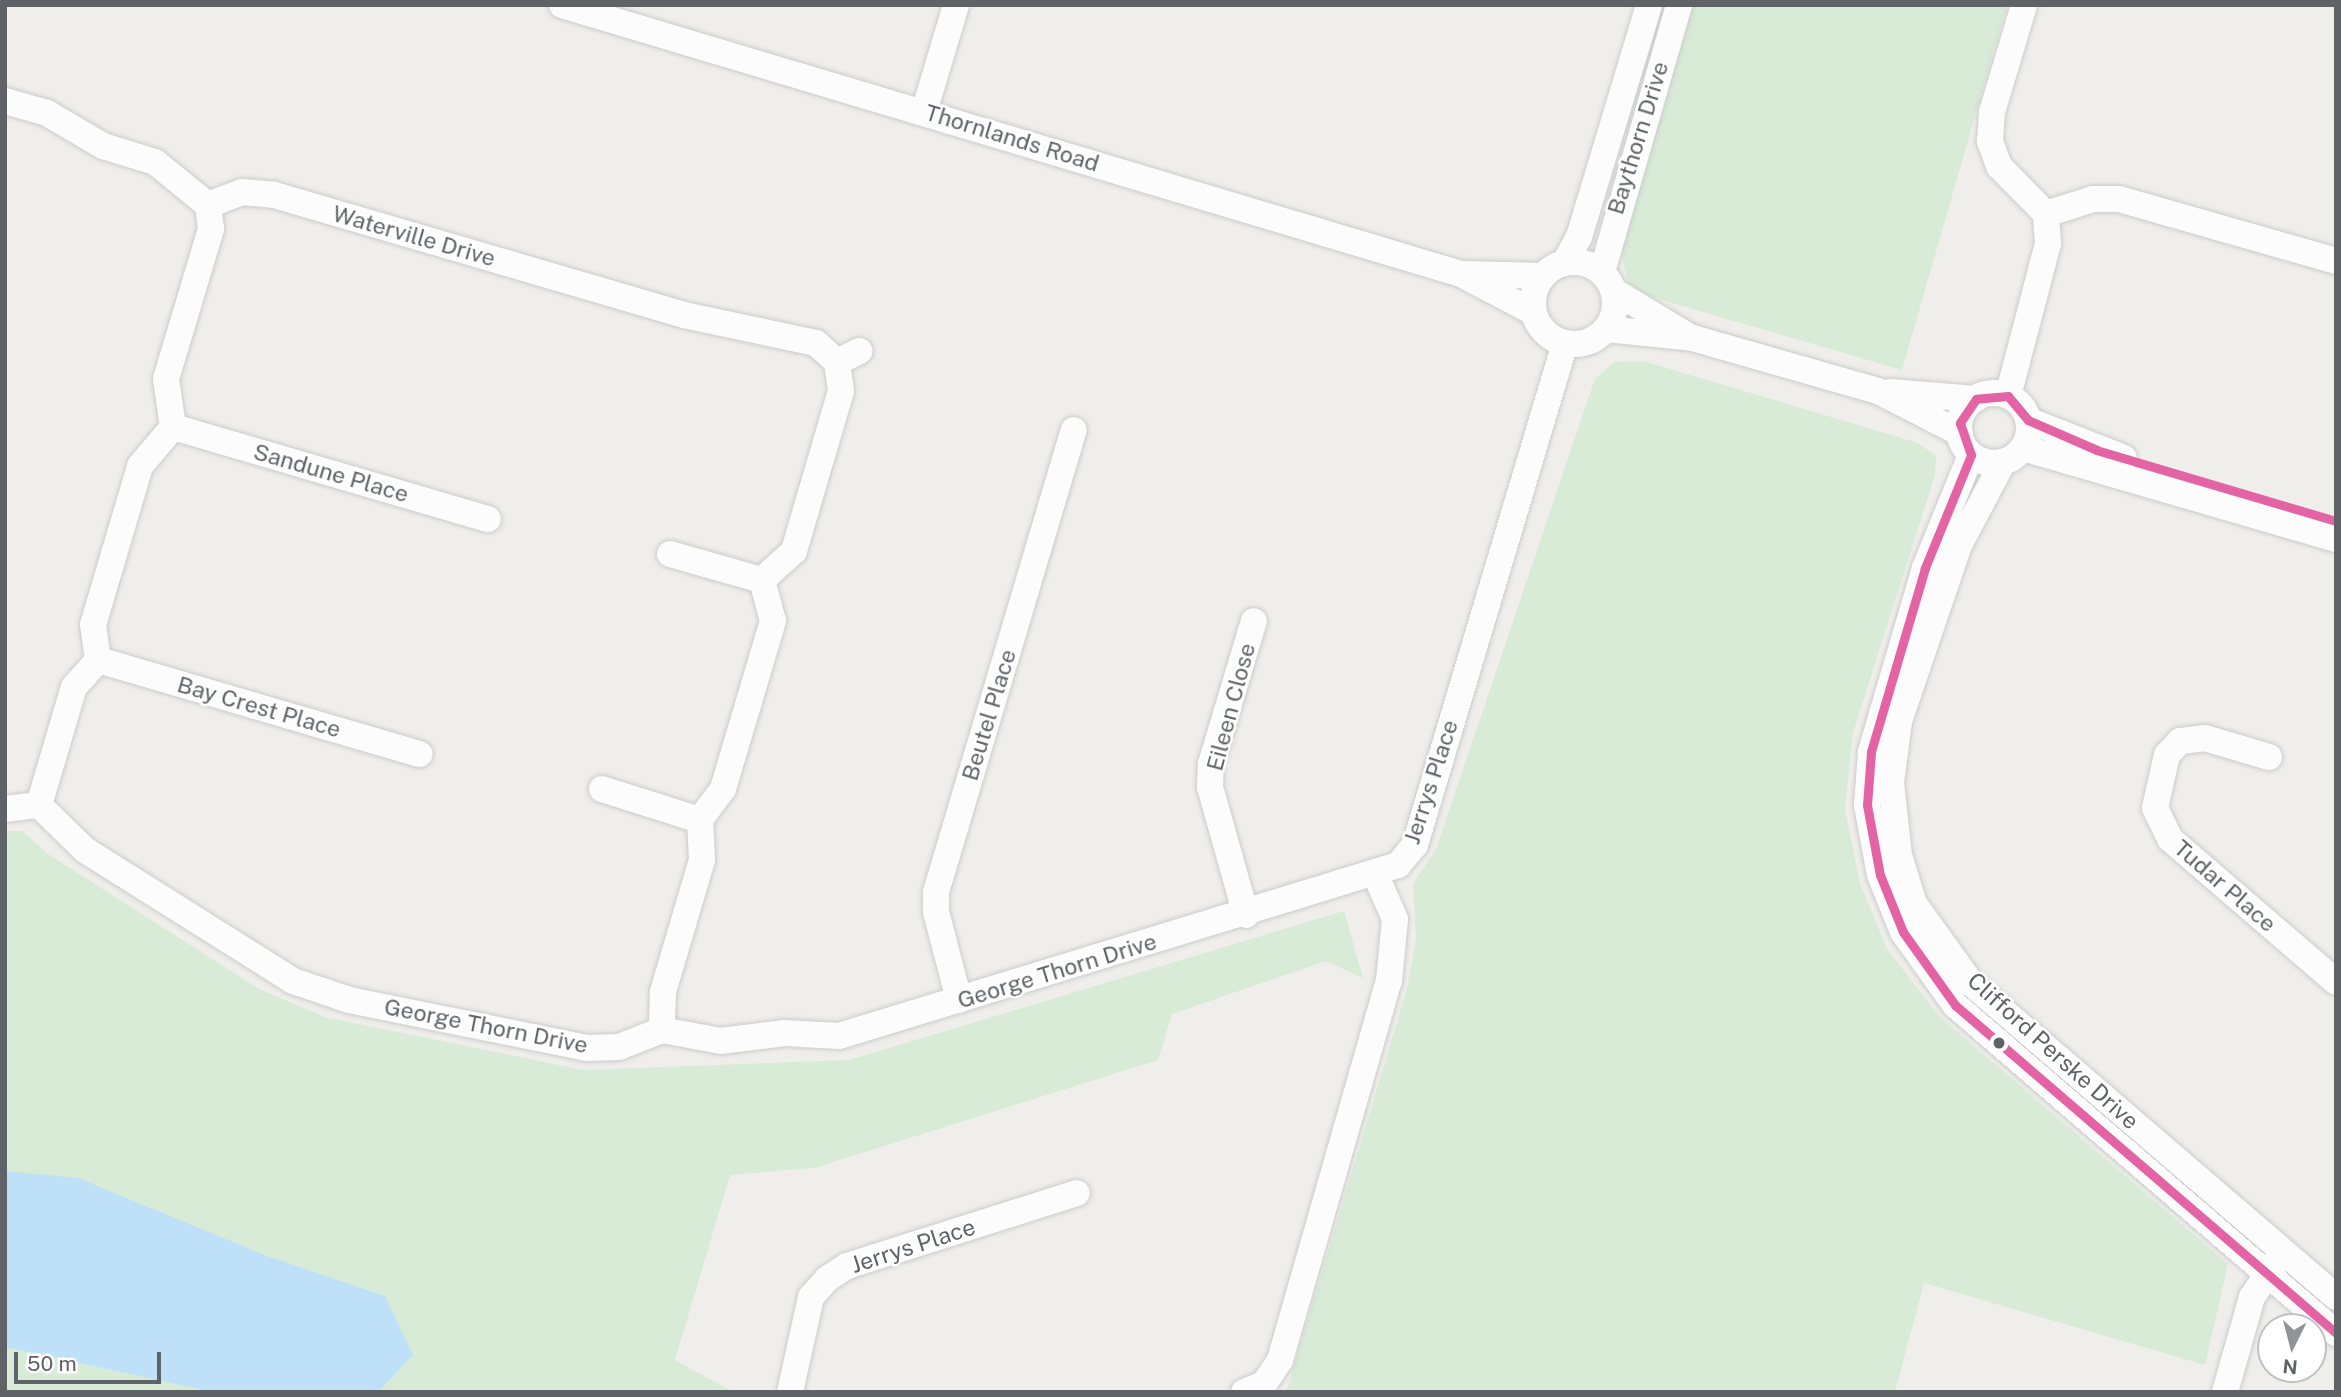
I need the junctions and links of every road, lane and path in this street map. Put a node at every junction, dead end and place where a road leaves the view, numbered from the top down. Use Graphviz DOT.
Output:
graph roads {
  1 [pos="562,5"];
  2 [pos="956,5"];
  3 [pos="1649,5"];
  4 [pos="1679,5"];
  5 [pos="2024,5"];
  6 [pos="5,101"];
  7 [pos="924,111"];
  8 [pos="208,205"];
  9 [pos="2046,214"];
  10 [pos="2336,261"];
  11 [pos="1554,269"];
  12 [pos="1461,274"];
  13 [pos="1608,282"];
  14 [pos="1533,312"];
  15 [pos="1606,329"];
  16 [pos="1693,338"];
  17 [pos="1565,344"];
  18 [pos="1878,391"];
  19 [pos="2008,396"];
  20 [pos="1976,399"];
  21 [pos="2028,420"];
  22 [pos="173,427"];
  23 [pos="1074,430"];
  24 [pos="1965,444"];
  25 [pos="2013,455"];
  26 [pos="488,519"];
  27 [pos="2336,521"];
  28 [pos="2336,539"];
  29 [pos="670,554"];
  30 [pos="762,580"];
  31 [pos="1254,621"];
  32 [pos="98,660"];
  33 [pos="420,754"];
  34 [pos="2269,757"];
  35 [pos="602,789"];
  36 [pos="39,805"];
  37 [pos="5,809"];
  38 [pos="700,820"];
  39 [pos="1376,876"];
  40 [pos="1246,915"];
  41 [pos="2336,982"];
  42 [pos="960,1000"];
  43 [pos="662,1030"];
  44 [pos="1077,1193"];
  45 [pos="2284,1253"];
  46 [pos="2267,1274"];
  47 [pos="2336,1297"];
  48 [pos="2336,1333"];
  49 [pos="790,1392"];
  50 [pos="1244,1392"];
  51 [pos="2225,1392"];
  1 -- 7 [label="street, Thornlands Road"];
  2 -- 7 [label="street"];
  3 -- 11 [label="street, Baythorn Drive"];
  4 -- 13 [label="street, Baythorn Drive"];
  5 -- 9 [label="street"];
  6 -- 8 [label="street"];
  7 -- 12 [label="street, Thornlands Road"];
  8 -- 22 [label="street"];
  8 -- 30 [label="street, Waterville Drive"];
  9 -- 10 [label="street"];
  9 -- 19 [label="street"];
  11 -- 12 [label="street, Thornlands Road"];
  11 -- 13 [label="street, Thornlands Road"];
  11 -- 14 [label="street"];
  12 -- 14 [label="street, Thornlands Road"];
  13 -- 15 [label="street"];
  13 -- 16 [label="street, Thornlands Road"];
  14 -- 17 [label="street, Thornlands Road"];
  15 -- 16 [label="street, Thornlands Road"];
  15 -- 17 [label="street"];
  16 -- 18 [label="street, Thornlands Road"];
  17 -- 39 [label="street, Jerrys Place"];
  18 -- 20 [label="street, Thornlands Road"];
  18 -- 24 [label="street, Thornlands Road"];
  19 -- 20 [label="street"];
  19 -- 21 [label="street"];
  20 -- 24 [label="street"];
  21 -- 25 [label="street"];
  21 -- 27 [label="street"];
  22 -- 26 [label="street, Sandune Place"];
  22 -- 32 [label="street"];
  23 -- 42 [label="street, Beutel Place"];
  24 -- 25 [label="street"];
  24 -- 46 [label="street, Clifford Perske Drive"];
  25 -- 28 [label="street"];
  25 -- 45 [label="street, Clifford Perske Drive"];
  29 -- 30 [label="street"];
  30 -- 38 [label="street"];
  31 -- 40 [label="street, Eileen Close"];
  32 -- 33 [label="street, Bay Crest Place"];
  32 -- 36 [label="street"];
  34 -- 41 [label="street, Tudar Place"];
  35 -- 38 [label="street"];
  36 -- 37 [label="street"];
  36 -- 43 [label="street, George Thorn Drive"];
  38 -- 43 [label="street"];
  39 -- 40 [label="street, George Thorn Drive"];
  39 -- 50 [label="street"];
  40 -- 42 [label="street, George Thorn Drive"];
  42 -- 43 [label="street, George Thorn Drive"];
  44 -- 49 [label="street, Jerrys Place"];
  45 -- 46 [label="street"];
  45 -- 47 [label="street, Clifford Perske Drive"];
  46 -- 48 [label="street, Clifford Perske Drive"];
  46 -- 51 [label="street"];
}
